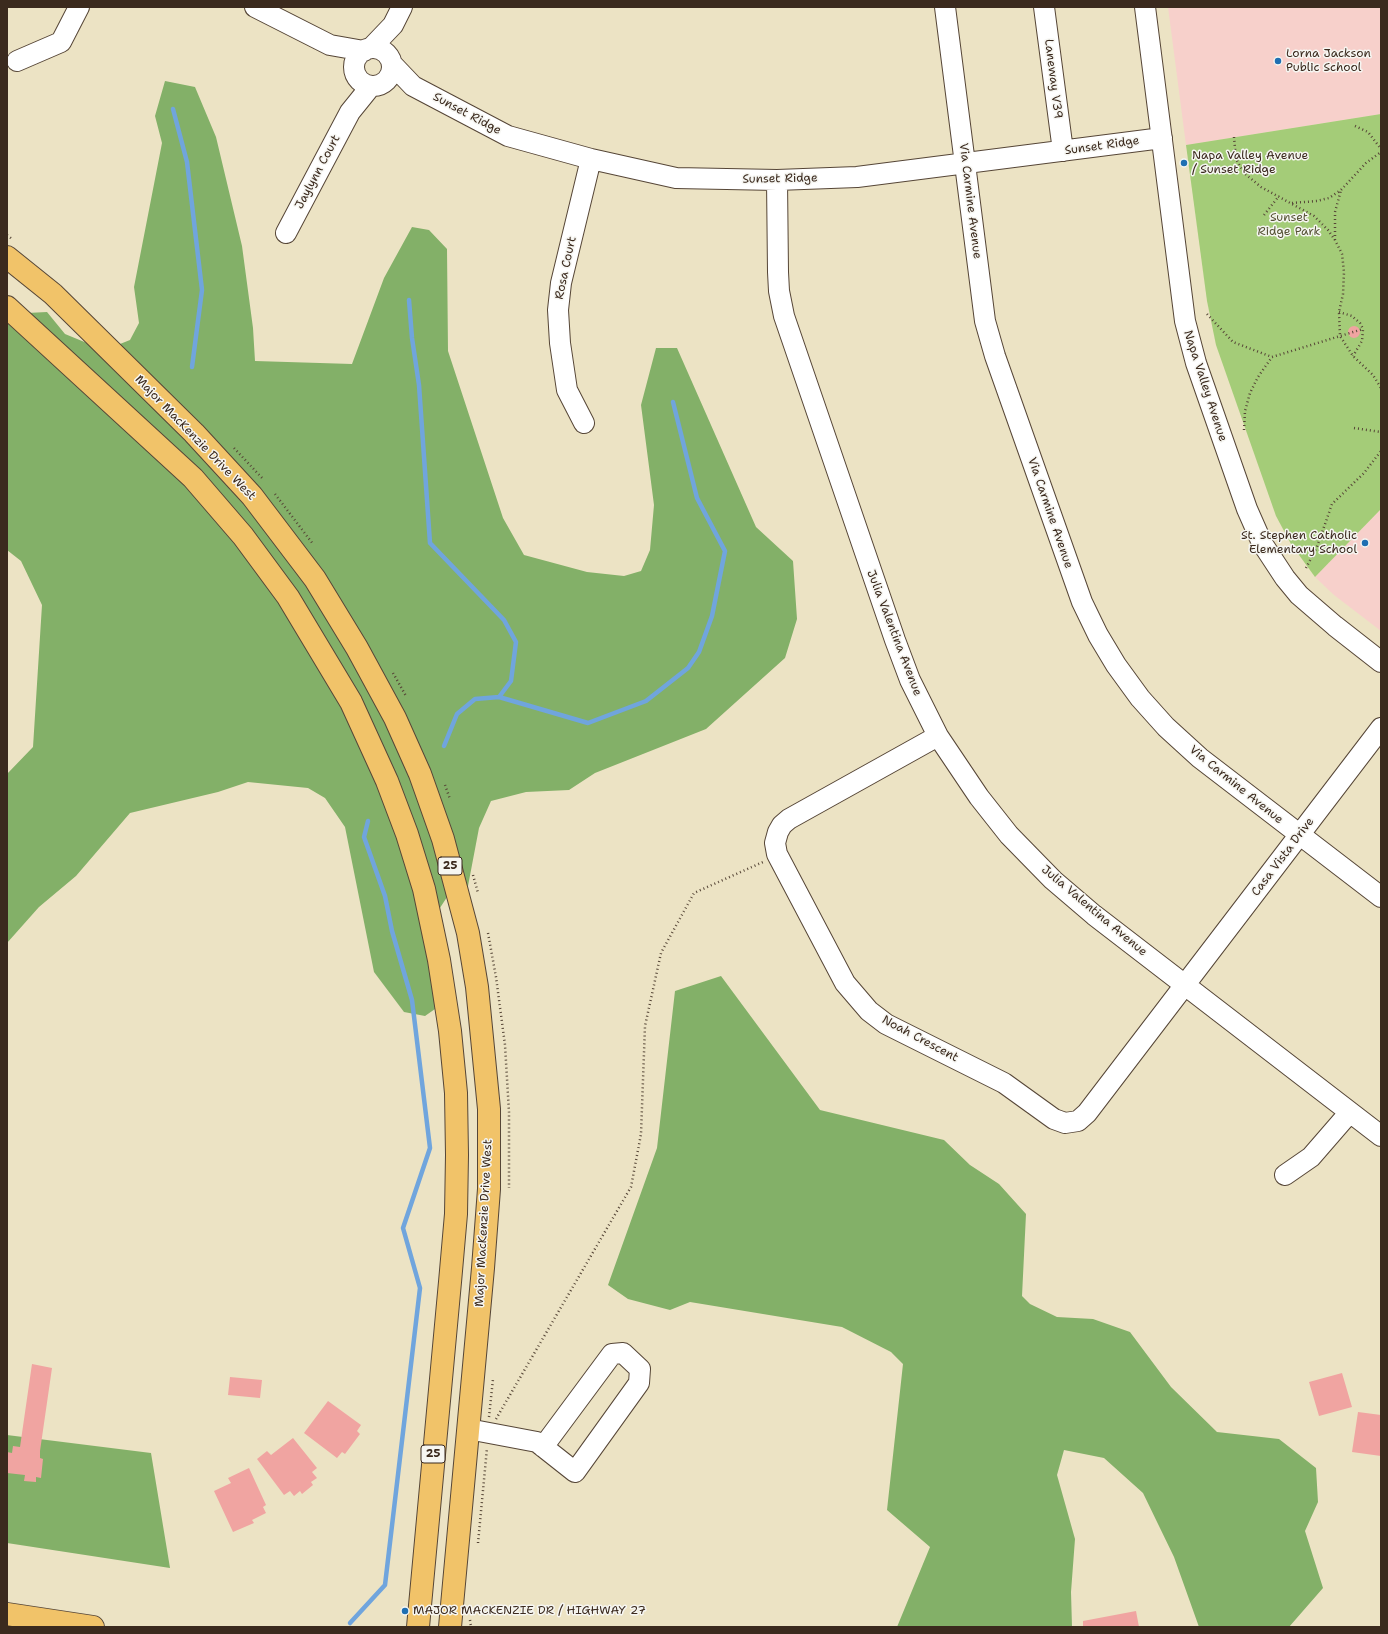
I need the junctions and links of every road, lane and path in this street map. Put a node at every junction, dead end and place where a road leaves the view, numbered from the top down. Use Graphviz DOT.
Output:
graph roads {
  1 [pos="79,7"];
  2 [pos="255,7"];
  3 [pos="402,7"];
  4 [pos="944,7"];
  5 [pos="1044,7"];
  6 [pos="1145,7"];
  7 [pos="393,25"];
  8 [pos="330,45"];
  9 [pos="367,49"];
  10 [pos="17,61"];
  11 [pos="391,61"];
  12 [pos="366,80"];
  13 [pos="413,86"];
  14 [pos="1355,126"];
  15 [pos="1234,137"];
  16 [pos="1162,138"];
  17 [pos="1381,149"];
  18 [pos="1063,151"];
  19 [pos="1381,152"];
  20 [pos="591,158"];
  21 [pos="966,163"];
  22 [pos="777,180"];
  23 [pos="1341,190"];
  24 [pos="1279,196"];
  25 [pos="1292,203"];
  26 [pos="1264,215"];
  27 [pos="286,233"];
  28 [pos="7,235"];
  29 [pos="1335,240"];
  30 [pos="10,248"];
  31 [pos="7,307"];
  32 [pos="1339,312"];
  33 [pos="1208,314"];
  34 [pos="1363,329"];
  35 [pos="1340,336"];
  36 [pos="1353,356"];
  37 [pos="1272,358"];
  38 [pos="1381,388"];
  39 [pos="584,423"];
  40 [pos="1354,428"];
  41 [pos="1244,430"];
  42 [pos="1381,432"];
  43 [pos="230,444"];
  44 [pos="1381,451"];
  45 [pos="267,484"];
  46 [pos="272,490"];
  47 [pos="317,550"];
  48 [pos="1306,568"];
  49 [pos="1381,662"];
  50 [pos="392,672"];
  51 [pos="406,698"];
  52 [pos="1381,728"];
  53 [pos="938,736"];
  54 [pos="442,778"];
  55 [pos="452,806"];
  56 [pos="1300,835"];
  57 [pos="767,860"];
  58 [pos="471,870"];
  59 [pos="1381,897"];
  60 [pos="479,899"];
  61 [pos="487,928"];
  62 [pos="1185,985"];
  63 [pos="1350,1112"];
  64 [pos="1381,1136"];
  65 [pos="1285,1175"];
  66 [pos="508,1190"];
  67 [pos="493,1378"];
  68 [pos="478,1431"];
  69 [pos="543,1447"];
  70 [pos="477,1551"];
  71 [pos="7,1614"];
  72 [pos="471,1614"];
  73 [pos="93,1627"];
  74 [pos="418,1627"];
  75 [pos="450,1627"];
  76 [pos="471,1627"];
  1 -- 10 [label="street"];
  2 -- 8 [label="street"];
  3 -- 7 [label="street"];
  4 -- 21 [label="street, Via Carmine Avenue"];
  5 -- 18 [label="street, Laneway V39"];
  6 -- 16 [label="street, Napa Valley Avenue"];
  7 -- 9 [label="street"];
  7 -- 11 [label="street"];
  8 -- 9 [label="street"];
  8 -- 12 [label="street"];
  9 -- 11 [label="street"];
  9 -- 12 [label="street"];
  11 -- 12 [label="street"];
  11 -- 13 [label="street, Sunset Ridge"];
  12 -- 13 [label="street, Sunset Ridge"];
  12 -- 27 [label="street, Jaylynn Court"];
  13 -- 20 [label="street, Sunset Ridge"];
  14 -- 17 [label="path"];
  15 -- 24 [label="path"];
  16 -- 18 [label="street, Sunset Ridge"];
  16 -- 49 [label="street, Napa Valley Avenue"];
  18 -- 21 [label="street, Sunset Ridge"];
  19 -- 23 [label="path"];
  20 -- 22 [label="street, Sunset Ridge"];
  20 -- 39 [label="street, Rosa Court"];
  21 -- 22 [label="street, Sunset Ridge"];
  21 -- 56 [label="street, Via Carmine Avenue"];
  22 -- 53 [label="street, Julia Valentina Avenue"];
  23 -- 25 [label="path"];
  23 -- 29 [label="path"];
  24 -- 25 [label="path"];
  24 -- 26 [label="path"];
  25 -- 29 [label="path"];
  28 -- 30 [label="path"];
  29 -- 32 [label="path"];
  30 -- 68 [label="main road, Major MacKenzie Drive West / 25"];
  31 -- 74 [label="main road, 25"];
  32 -- 34 [label="path"];
  32 -- 35 [label="path"];
  33 -- 37 [label="path"];
  34 -- 35 [label="path"];
  34 -- 36 [label="path"];
  35 -- 36 [label="path"];
  35 -- 37 [label="path"];
  36 -- 38 [label="path"];
  37 -- 41 [label="path"];
  40 -- 42 [label="path"];
  43 -- 45 [label="path"];
  44 -- 48 [label="path"];
  46 -- 47 [label="path"];
  50 -- 51 [label="path"];
  52 -- 56 [label="street, Casa Vista Drive"];
  53 -- 62 [label="street, Julia Valentina Avenue"];
  53 -- 62 [label="street, Noah Crescent"];
  54 -- 55 [label="path"];
  56 -- 59 [label="street, Via Carmine Avenue"];
  56 -- 62 [label="street, Casa Vista Drive"];
  57 -- 68 [label="path"];
  58 -- 60 [label="path"];
  61 -- 66 [label="path"];
  62 -- 63 [label="street, Julia Valentina Avenue"];
  63 -- 64 [label="street, Julia Valentina Avenue"];
  63 -- 65 [label="street"];
  67 -- 68 [label="path"];
  68 -- 69 [label="street"];
  68 -- 70 [label="path"];
  68 -- 75 [label="main road, Major MacKenzie Drive West / 25"];
  69 -- 69 [label="street"];
  71 -- 73 [label="main road"];
  72 -- 76 [label="path"];
}
